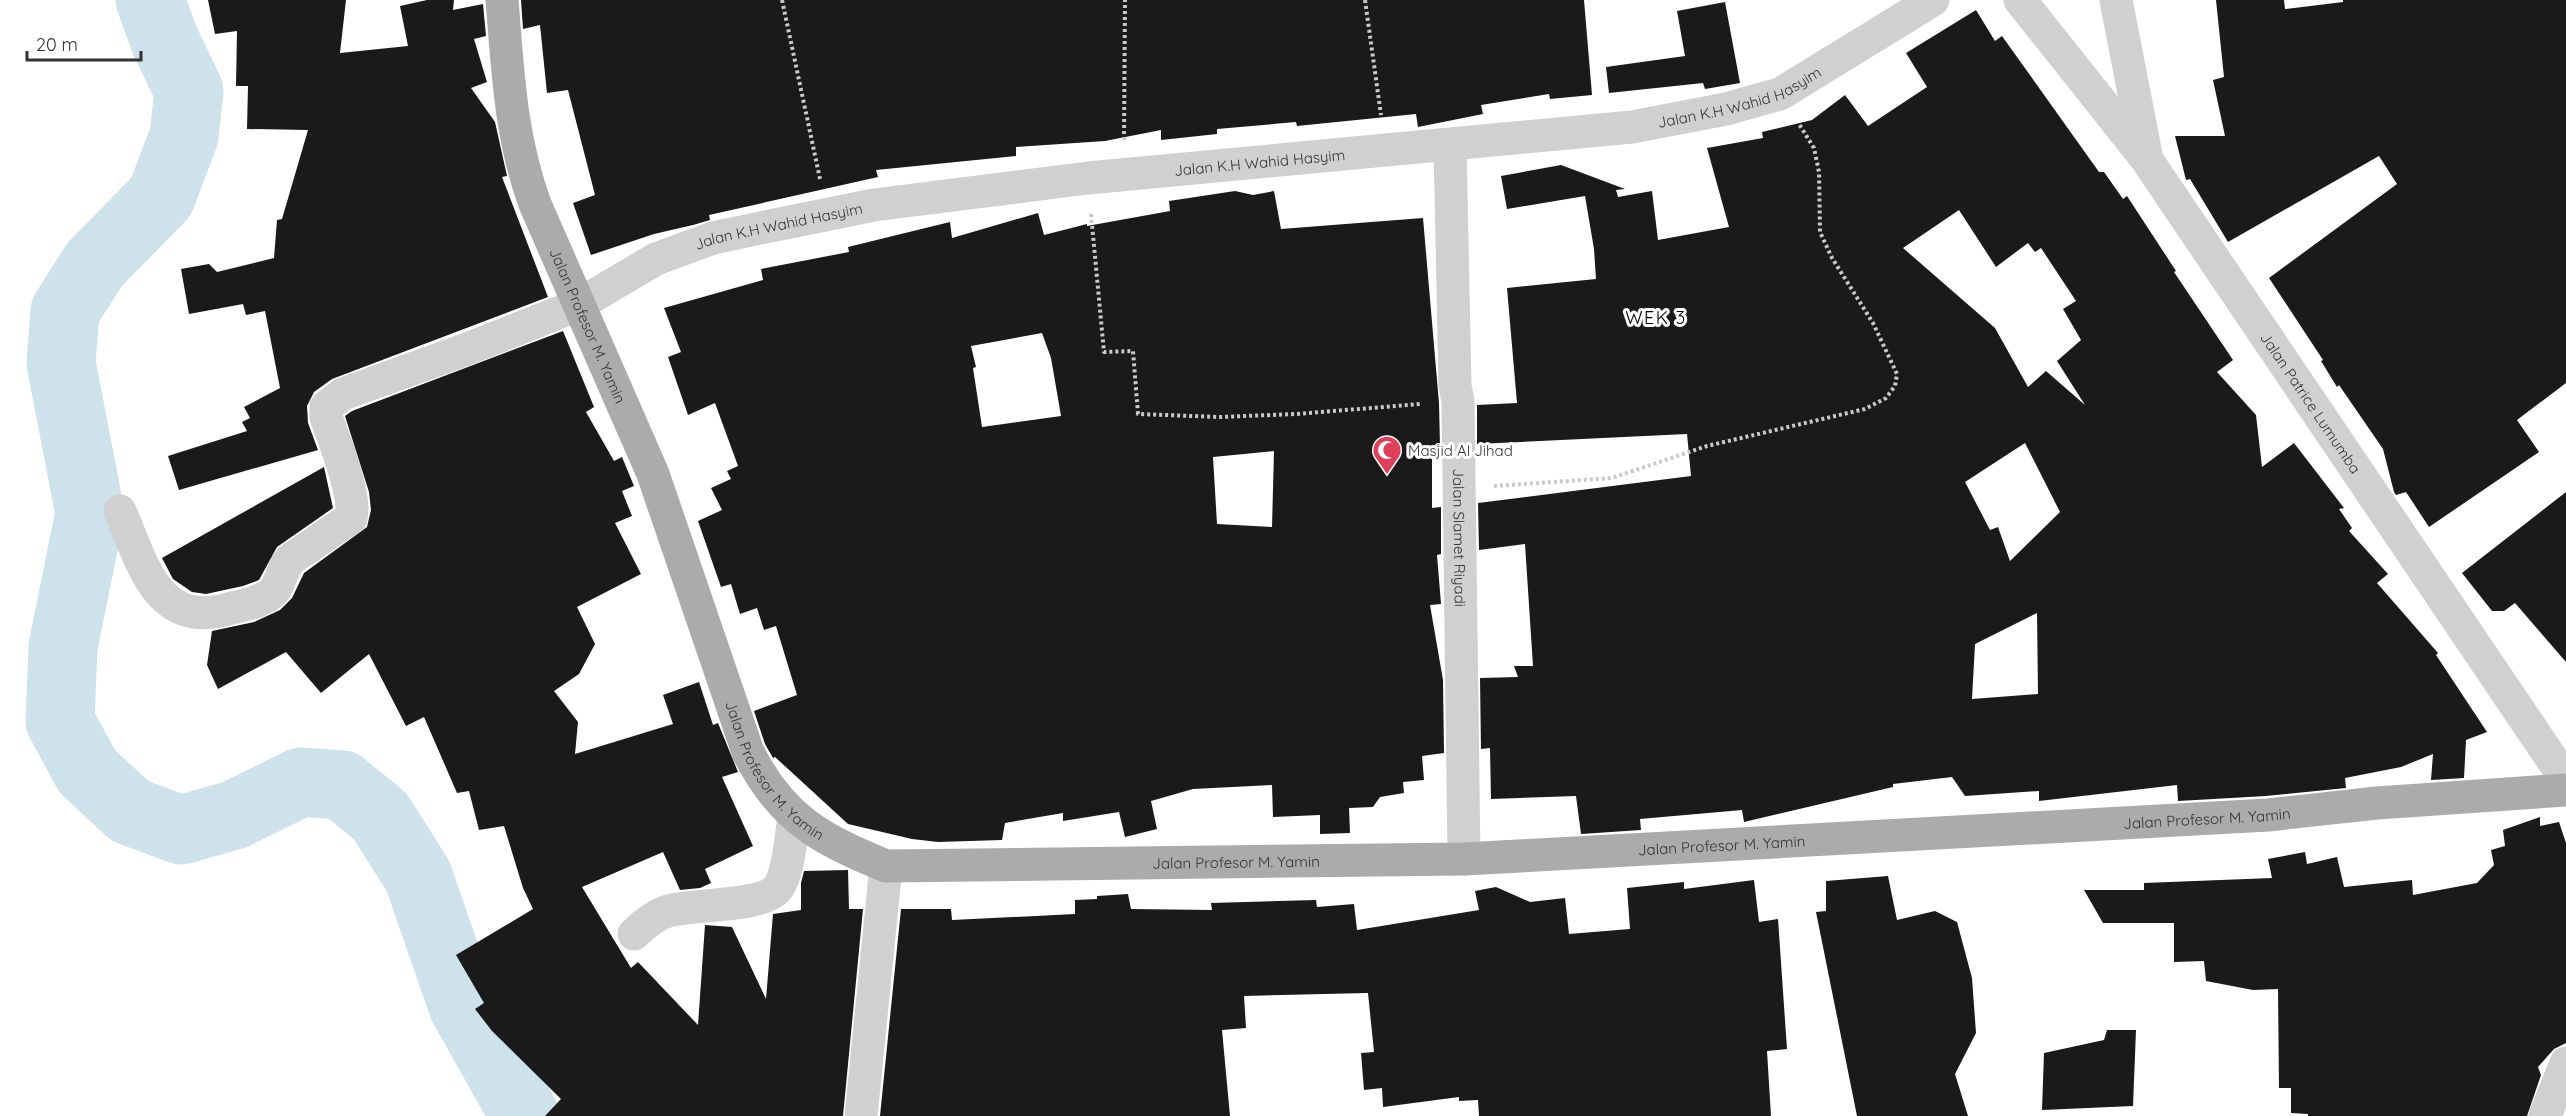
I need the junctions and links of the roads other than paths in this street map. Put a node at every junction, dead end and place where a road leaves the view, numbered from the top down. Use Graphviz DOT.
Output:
graph roads {
  1 [pos="502,0"];
  2 [pos="1933,0"];
  3 [pos="2020,0"];
  4 [pos="2116,0"];
  5 [pos="1450,145"];
  6 [pos="2147,160"];
  7 [pos="578,305"];
  8 [pos="120,511"];
  9 [pos="2566,780"];
  10 [pos="2566,790"];
  11 [pos="794,816"];
  12 [pos="1464,859"];
  13 [pos="886,866"];
  14 [pos="634,934"];
  15 [pos="2566,1064"];
  16 [pos="861,1116"];
  17 [pos="2545,1116"];
  1 -- 7 [label="main road, Jalan Profesor M. Yamin"];
  2 -- 5 [label="street, Jalan K.H Wahid Hasyim"];
  3 -- 6 [label="street"];
  4 -- 6 [label="street, Jalan Patrice Lumumba"];
  5 -- 7 [label="street, Jalan K.H Wahid Hasyim"];
  5 -- 12 [label="street, Jalan Slamet Riyadi"];
  6 -- 9 [label="street, Jalan Patrice Lumumba"];
  7 -- 8 [label="street, Jalan K.H Wahid Hasyim"];
  7 -- 11 [label="main road, Jalan Profesor M. Yamin"];
  10 -- 12 [label="main road, Jalan Profesor M. Yamin"];
  11 -- 13 [label="main road, Jalan Profesor M. Yamin"];
  11 -- 14 [label="street"];
  12 -- 13 [label="main road, Jalan Profesor M. Yamin"];
  13 -- 16 [label="street"];
  15 -- 17 [label="street"];
}
